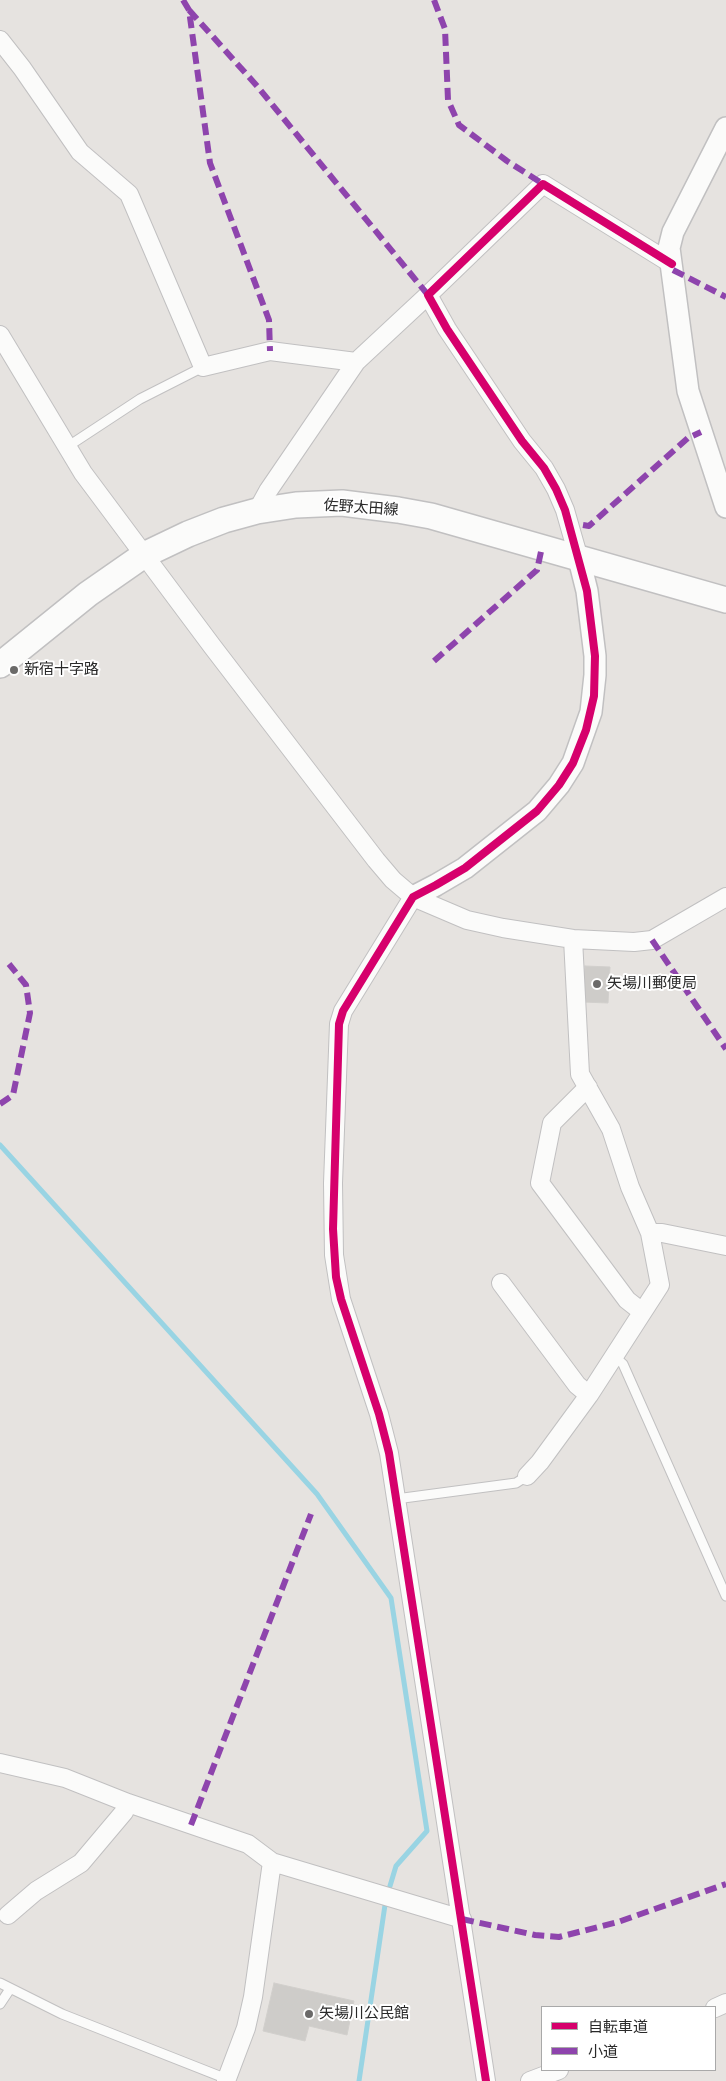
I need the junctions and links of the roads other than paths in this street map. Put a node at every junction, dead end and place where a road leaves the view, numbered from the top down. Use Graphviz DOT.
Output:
graph roads {
  1 [pos="0,40"];
  2 [pos="726,128"];
  3 [pos="672,264"];
  4 [pos="428,295"];
  5 [pos="0,335"];
  6 [pos="356,362"];
  7 [pos="203,367"];
  8 [pos="68,447"];
  9 [pos="726,507"];
  10 [pos="257,511"];
  11 [pos="144,555"];
  12 [pos="579,559"];
  13 [pos="726,600"];
  14 [pos="0,665"];
  15 [pos="413,897"];
  16 [pos="726,897"];
  17 [pos="574,938"];
  18 [pos="588,1087"];
  19 [pos="650,1233"];
  20 [pos="726,1246"];
  21 [pos="501,1283"];
  22 [pos="641,1312"];
  23 [pos="614,1356"];
  24 [pos="589,1395"];
  25 [pos="527,1476"];
  26 [pos="396,1499"];
  27 [pos="726,1596"];
  28 [pos="0,1763"];
  29 [pos="128,1802"];
  30 [pos="272,1862"];
  31 [pos="4,1919"];
  32 [pos="462,1919"];
  33 [pos="0,1983"];
  34 [pos="10,1989"];
  35 [pos="0,2004"];
  36 [pos="556,2071"];
  37 [pos="227,2080"];
  38 [pos="486,2081"];
  39 [pos="530,2081"];
  1 -- 7 [label="street"];
  2 -- 3 [label="street"];
  3 -- 4 [label="street"];
  3 -- 9 [label="street"];
  4 -- 6 [label="street"];
  4 -- 12 [label="street"];
  5 -- 8 [label="street"];
  6 -- 7 [label="street"];
  6 -- 10 [label="street"];
  7 -- 8 [label="lane"];
  8 -- 11 [label="street"];
  10 -- 11 [label="main road, 佐野太田線"];
  10 -- 12 [label="main road, 佐野太田線"];
  11 -- 14 [label="main road, 佐野太田線"];
  11 -- 15 [label="street"];
  12 -- 13 [label="main road, 佐野太田線"];
  12 -- 15 [label="street"];
  15 -- 17 [label="street"];
  15 -- 26 [label="street"];
  16 -- 17 [label="street"];
  17 -- 18 [label="street"];
  18 -- 19 [label="street"];
  18 -- 22 [label="street"];
  19 -- 20 [label="street"];
  19 -- 22 [label="street"];
  21 -- 24 [label="street"];
  22 -- 23 [label="street"];
  23 -- 24 [label="street"];
  23 -- 27 [label="lane"];
  24 -- 25 [label="street"];
  25 -- 26 [label="lane"];
  26 -- 32 [label="street"];
  28 -- 29 [label="street"];
  29 -- 30 [label="street"];
  29 -- 31 [label="street"];
  30 -- 32 [label="street"];
  30 -- 37 [label="street"];
  32 -- 38 [label="street"];
  33 -- 34 [label="lane"];
  34 -- 35 [label="lane"];
  34 -- 37 [label="lane"];
  36 -- 39 [label="street"];
}
